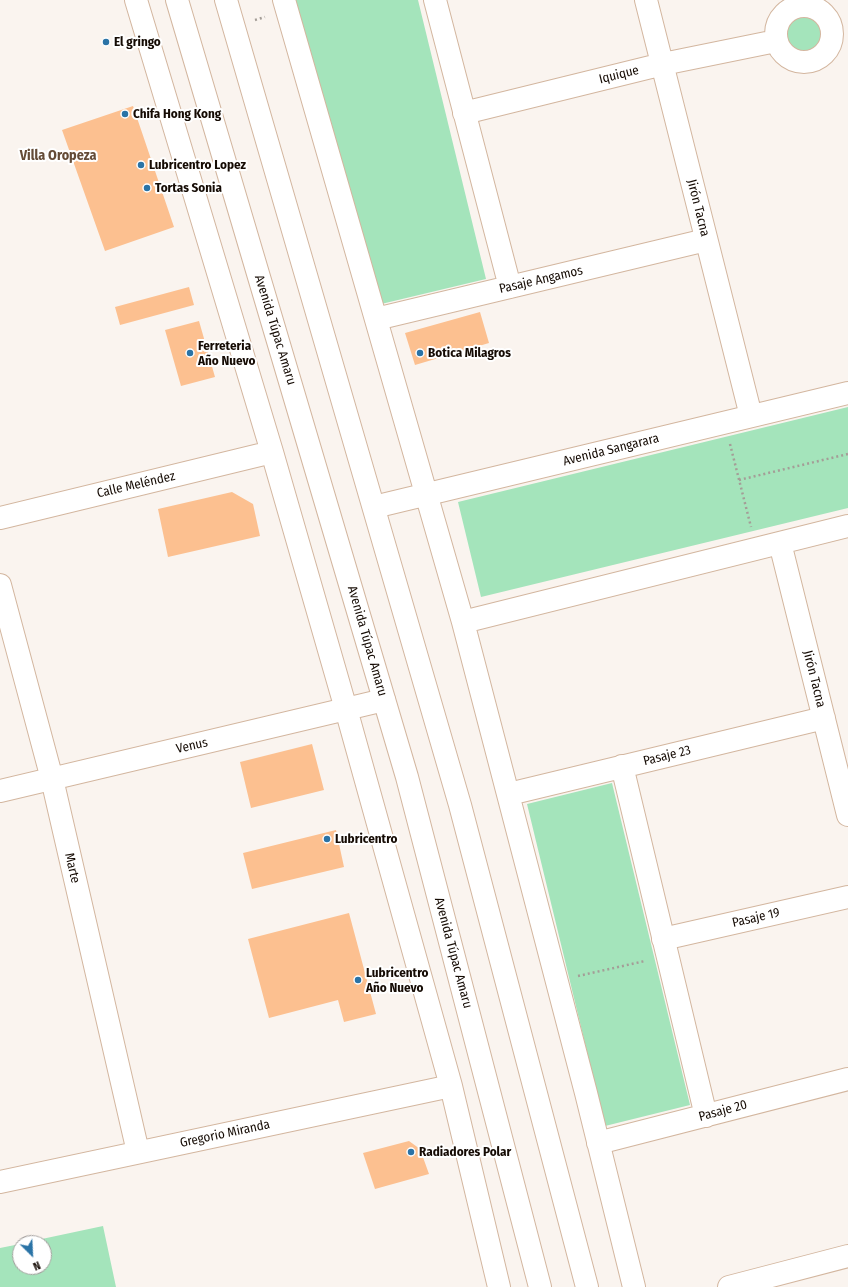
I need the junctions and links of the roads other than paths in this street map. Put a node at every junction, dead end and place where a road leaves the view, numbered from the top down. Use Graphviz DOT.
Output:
graph roads {
  1 [pos="136,0"];
  2 [pos="176,0"];
  3 [pos="226,0"];
  4 [pos="435,0"];
  5 [pos="646,0"];
  6 [pos="285,6"];
  7 [pos="776,41"];
  8 [pos="663,64"];
  9 [pos="464,113"];
  10 [pos="706,240"];
  11 [pos="510,287"];
  12 [pos="376,319"];
  13 [pos="848,393"];
  14 [pos="751,416"];
  15 [pos="272,452"];
  16 [pos="428,494"];
  17 [pos="374,507"];
  18 [pos="0,518"];
  19 [pos="848,526"];
  20 [pos="780,543"];
  21 [pos="0,585"];
  22 [pos="463,622"];
  23 [pos="384,700"];
  24 [pos="346,710"];
  25 [pos="824,718"];
  26 [pos="622,766"];
  27 [pos="52,779"];
  28 [pos="0,791"];
  29 [pos="509,794"];
  30 [pos="848,815"];
  31 [pos="848,897"];
  32 [pos="665,947"];
  33 [pos="848,1078"];
  34 [pos="451,1086"];
  35 [pos="706,1116"];
  36 [pos="598,1143"];
  37 [pos="138,1152"];
  38 [pos="0,1182"];
  39 [pos="848,1258"];
  40 [pos="499,1287"];
  41 [pos="540,1287"];
  42 [pos="587,1287"];
  43 [pos="634,1287"];
  44 [pos="729,1287"];
  1 -- 15 [label="main road"];
  2 -- 23 [label="main road, Avenida Túpac Amaru"];
  3 -- 17 [label="main road"];
  4 -- 9 [label="main road"];
  5 -- 8 [label="main road, Jirón Tacna"];
  6 -- 12 [label="main road"];
  7 -- 8 [label="main road, Iquique"];
  8 -- 9 [label="main road, Iquique"];
  8 -- 10 [label="main road, Jirón Tacna"];
  9 -- 11 [label="main road"];
  10 -- 11 [label="main road, Pasaje Angamos"];
  10 -- 14 [label="main road, Jirón Tacna"];
  11 -- 12 [label="main road, Pasaje Angamos"];
  12 -- 16 [label="main road"];
  13 -- 14 [label="main road, Avenida Sangarara"];
  14 -- 16 [label="main road, Avenida Sangarara"];
  15 -- 18 [label="main road, Calle Meléndez"];
  15 -- 24 [label="main road"];
  16 -- 17 [label="main road, Avenida Sangarara"];
  16 -- 22 [label="main road"];
  17 -- 42 [label="main road"];
  19 -- 20 [label="main road"];
  20 -- 22 [label="main road"];
  20 -- 25 [label="main road, Jirón Tacna"];
  21 -- 27 [label="main road, Marte"];
  22 -- 29 [label="main road"];
  23 -- 24 [label="main road, Venus"];
  23 -- 41 [label="main road, Avenida Túpac Amaru"];
  24 -- 27 [label="main road, Venus"];
  24 -- 34 [label="main road"];
  25 -- 26 [label="main road, Pasaje 23"];
  25 -- 30 [label="main road, Jirón Tacna"];
  26 -- 29 [label="main road, Pasaje 23"];
  26 -- 32 [label="main road"];
  27 -- 28 [label="main road, Venus"];
  27 -- 37 [label="main road, Marte"];
  29 -- 36 [label="main road"];
  31 -- 32 [label="main road, Pasaje 19"];
  32 -- 35 [label="main road"];
  33 -- 35 [label="main road, Pasaje 20"];
  34 -- 37 [label="main road, Gregorio Miranda"];
  34 -- 40 [label="main road"];
  35 -- 36 [label="main road, Pasaje 20"];
  36 -- 43 [label="main road"];
  37 -- 38 [label="main road, Gregorio Miranda"];
  39 -- 44 [label="main road"];
}
